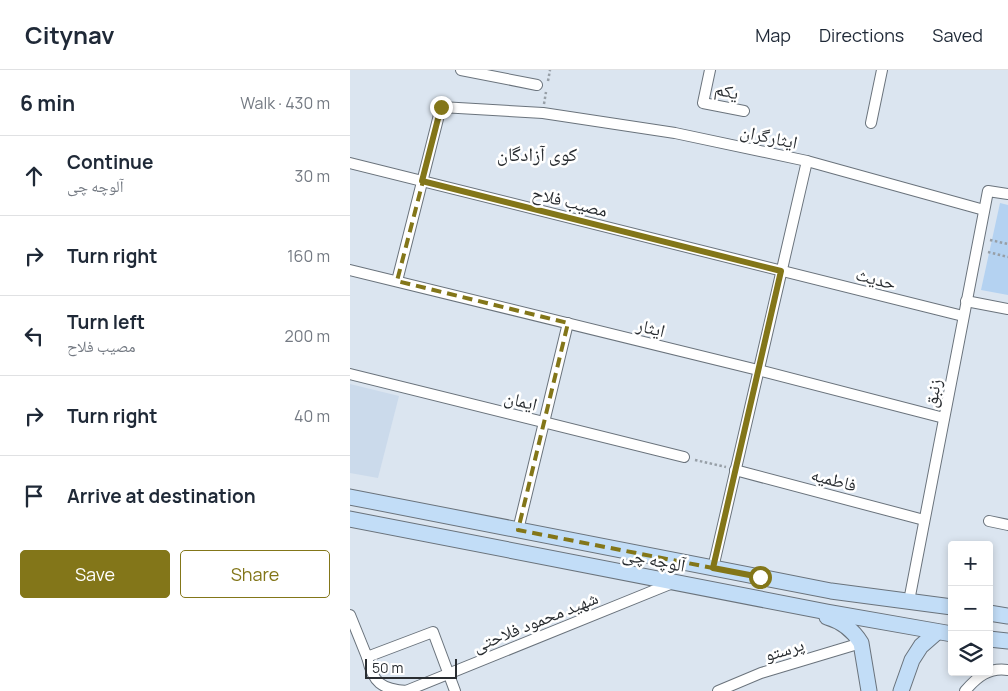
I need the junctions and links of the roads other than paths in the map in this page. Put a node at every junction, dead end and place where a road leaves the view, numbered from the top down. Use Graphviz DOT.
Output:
graph roads {
  1 [pos="461,70"];
  2 [pos="710,70"];
  3 [pos="882,70"];
  4 [pos="542,86"];
  5 [pos="744,111"];
  6 [pos="871,123"];
  7 [pos="806,161"];
  8 [pos="350,163"];
  9 [pos="422,181"];
  10 [pos="1008,194"];
  11 [pos="984,210"];
  12 [pos="350,270"];
  13 [pos="781,271"];
  14 [pos="396,281"];
  15 [pos="966,301"];
  16 [pos="1008,309"];
  17 [pos="963,316"];
  18 [pos="568,323"];
  19 [pos="758,370"];
  20 [pos="350,374"];
  21 [pos="944,418"];
  22 [pos="544,422"];
  23 [pos="684,457"];
  24 [pos="735,470"];
  25 [pos="350,497"];
  26 [pos="350,519"];
  27 [pos="924,520"];
  28 [pos="989,521"];
  29 [pos="1008,525"];
  30 [pos="518,530"];
  31 [pos="713,568"];
  32 [pos="760,577"];
  33 [pos="676,582"];
  34 [pos="755,598"];
  35 [pos="909,601"];
  36 [pos="795,606"];
  37 [pos="948,606"];
  38 [pos="993,614"];
  39 [pos="350,615"];
  40 [pos="1008,616"];
  41 [pos="944,633"];
  42 [pos="993,640"];
  43 [pos="1008,642"];
  44 [pos="861,643"];
  45 [pos="367,657"];
  46 [pos="1008,670"];
  47 [pos="449,674"];
  48 [pos="406,691"];
  49 [pos="455,691"];
  50 [pos="718,691"];
  51 [pos="869,691"];
  52 [pos="901,691"];
  53 [pos="965,691"];
  1 -- 4 [label="street"];
  2 -- 5 [label="street, یکم"];
  3 -- 6 [label="street"];
  7 -- 9 [label="street, ایثارگران"];
  7 -- 11 [label="street, ایثارگران"];
  7 -- 13 [label="street"];
  8 -- 9 [label="street, مصیب فلاح"];
  9 -- 13 [label="street, مصیب فلاح"];
  9 -- 14 [label="street"];
  10 -- 11 [label="street, زنبق"];
  11 -- 15 [label="street, زنبق"];
  12 -- 14 [label="street, ایثار"];
  13 -- 17 [label="street, حدیث"];
  13 -- 19 [label="street"];
  14 -- 18 [label="street, ایثار"];
  15 -- 16 [label="street"];
  15 -- 17 [label="street, زنبق"];
  17 -- 21 [label="street, زنبق"];
  18 -- 19 [label="street, ایثار"];
  18 -- 22 [label="street"];
  19 -- 21 [label="street, ایثار"];
  19 -- 24 [label="street"];
  20 -- 22 [label="street, ایمان"];
  21 -- 27 [label="street, زنبق"];
  22 -- 23 [label="street, ایمان"];
  22 -- 30 [label="street"];
  24 -- 27 [label="street, فاطمیه"];
  24 -- 31 [label="street"];
  25 -- 30 [label="street, آلوچه چی"];
  26 -- 33 [label="street, آلوچه چی"];
  27 -- 35 [label="street, زنبق"];
  28 -- 29 [label="street"];
  30 -- 31 [label="street, آلوچه چی"];
  31 -- 32 [label="street, آلوچه چی"];
  32 -- 34 [label="street"];
  32 -- 35 [label="street, آلوچه چی"];
  33 -- 34 [label="street, آلوچه چی"];
  33 -- 47 [label="street, شهید محمود فلاحتی"];
  34 -- 36 [label="street, آلوچه چی"];
  35 -- 37 [label="street, آلوچه چی"];
  36 -- 41 [label="street, آلوچه چی"];
  36 -- 44 [label="street"];
  38 -- 40 [label="street"];
  39 -- 45 [label="street"];
  41 -- 52 [label="street"];
  42 -- 43 [label="street"];
  44 -- 50 [label="street, پرستو"];
  44 -- 51 [label="street"];
  45 -- 47 [label="street"];
  45 -- 48 [label="street"];
  46 -- 53 [label="street"];
  47 -- 48 [label="street, شهید محمود فلاحتی"];
  47 -- 49 [label="street"];
}
